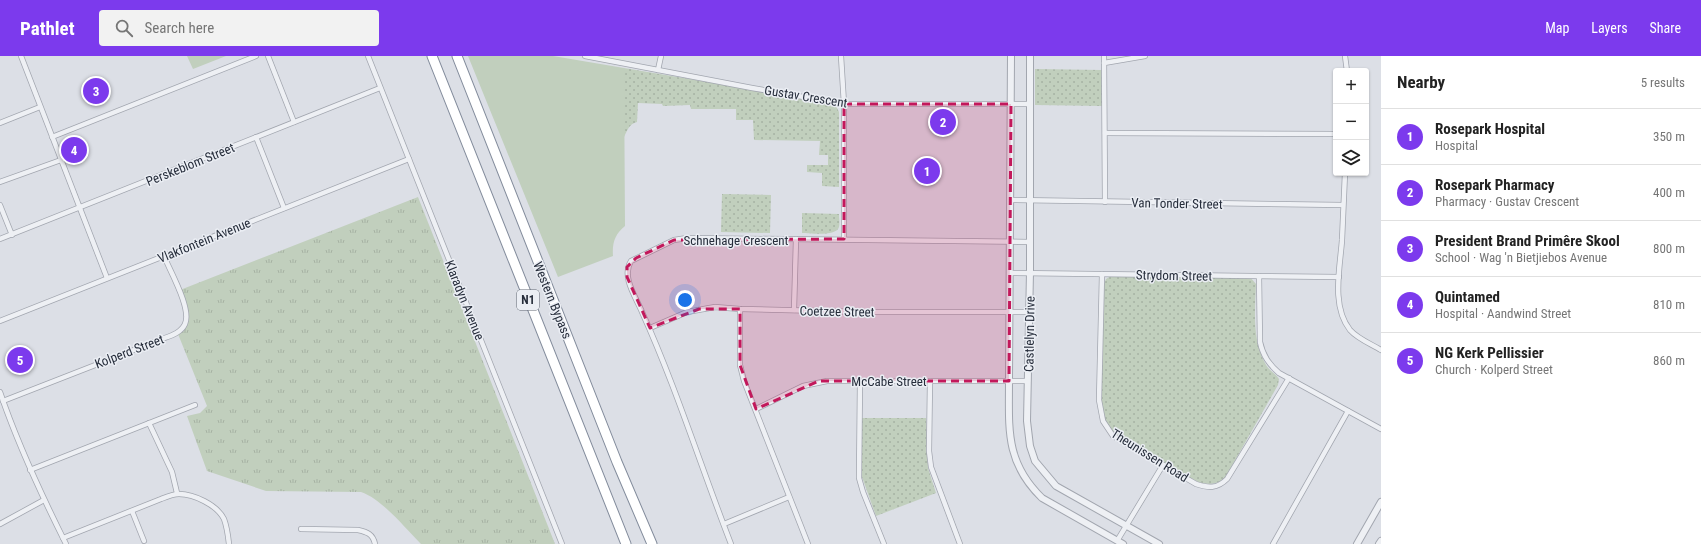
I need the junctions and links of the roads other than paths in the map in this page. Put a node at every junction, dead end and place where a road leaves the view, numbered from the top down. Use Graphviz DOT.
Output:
graph roads {
  1 [pos="21,56"];
  2 [pos="256,56"];
  3 [pos="268,56"];
  4 [pos="368,56"];
  5 [pos="432,56"];
  6 [pos="457,56"];
  7 [pos="585,56"];
  8 [pos="661,56"];
  9 [pos="841,56"];
  10 [pos="1011,56"];
  11 [pos="1030,56"];
  12 [pos="1104,56"];
  13 [pos="1145,56"];
  14 [pos="1345,56"];
  15 [pos="1104,63"];
  16 [pos="1347,68"];
  17 [pos="658,70"];
  18 [pos="380,88"];
  19 [pos="844,104"];
  20 [pos="1011,104"];
  21 [pos="1030,104"];
  22 [pos="40,107"];
  23 [pos="294,122"];
  24 [pos="0,123"];
  25 [pos="1105,133"];
  26 [pos="1333,134"];
  27 [pos="52,137"];
  28 [pos="256,137"];
  29 [pos="409,159"];
  30 [pos="61,160"];
  31 [pos="1345,176"];
  32 [pos="0,182"];
  33 [pos="1010,200"];
  34 [pos="1030,201"];
  35 [pos="1105,202"];
  36 [pos="0,205"];
  37 [pos="1343,205"];
  38 [pos="80,208"];
  39 [pos="284,208"];
  40 [pos="12,234"];
  41 [pos="0,239"];
  42 [pos="796,239"];
  43 [pos="844,240"];
  44 [pos="1010,241"];
  45 [pos="1030,242"];
  46 [pos="164,256"];
  47 [pos="1030,272"];
  48 [pos="1010,273"];
  49 [pos="1102,274"];
  50 [pos="1259,276"];
  51 [pos="1339,277"];
  52 [pos="108,278"];
  53 [pos="740,309"];
  54 [pos="794,310"];
  55 [pos="1010,312"];
  56 [pos="1029,312"];
  57 [pos="0,320"];
  58 [pos="650,328"];
  59 [pos="1381,350"];
  60 [pos="1289,378"];
  61 [pos="860,381"];
  62 [pos="930,381"];
  63 [pos="1008,381"];
  64 [pos="1028,381"];
  65 [pos="0,392"];
  66 [pos="3,401"];
  67 [pos="195,405"];
  68 [pos="756,409"];
  69 [pos="1348,411"];
  70 [pos="149,423"];
  71 [pos="1381,429"];
  72 [pos="1163,465"];
  73 [pos="30,470"];
  74 [pos="177,493"];
  75 [pos="790,497"];
  76 [pos="44,500"];
  77 [pos="1380,506"];
  78 [pos="132,511"];
  79 [pos="0,524"];
  80 [pos="724,524"];
  81 [pos="1126,526"];
  82 [pos="301,529"];
  83 [pos="63,538"];
  84 [pos="144,541"];
  85 [pos="1381,541"];
  86 [pos="1120,542"];
  87 [pos="66,544"];
  88 [pos="229,544"];
  89 [pos="375,544"];
  90 [pos="562,544"];
  91 [pos="626,544"];
  92 [pos="652,544"];
  93 [pos="731,544"];
  94 [pos="808,544"];
  95 [pos="884,544"];
  96 [pos="960,544"];
  97 [pos="1159,544"];
  98 [pos="1273,544"];
  99 [pos="1357,544"];
  100 [pos="1379,544"];
  1 -- 22 [label="street"];
  2 -- 27 [label="street"];
  3 -- 23 [label="street"];
  4 -- 18 [label="street, Klaradyn Avenue"];
  5 -- 91 [label="highway, Western Bypass / N1"];
  6 -- 92 [label="highway, Western Bypass / N1"];
  7 -- 17 [label="street, Gustav Crescent"];
  8 -- 17 [label="street"];
  9 -- 19 [label="street"];
  10 -- 20 [label="street, Castlelyn Drive"];
  11 -- 21 [label="street, Castlelyn Drive"];
  12 -- 15 [label="street"];
  13 -- 15 [label="street"];
  14 -- 16 [label="street"];
  15 -- 25 [label="street"];
  17 -- 19 [label="street, Gustav Crescent"];
  18 -- 23 [label="street, Perskeblom Street"];
  18 -- 29 [label="street, Klaradyn Avenue"];
  19 -- 20 [label="street, Gustav Crescent"];
  19 -- 43 [label="street"];
  20 -- 21 [label="street, Gustav Crescent"];
  20 -- 33 [label="street, Castlelyn Drive"];
  21 -- 34 [label="street, Castlelyn Drive"];
  22 -- 24 [label="street"];
  22 -- 27 [label="street"];
  23 -- 28 [label="street, Perskeblom Street"];
  25 -- 26 [label="street"];
  25 -- 35 [label="street"];
  27 -- 30 [label="street"];
  28 -- 38 [label="street, Perskeblom Street"];
  28 -- 39 [label="street"];
  29 -- 39 [label="street, Vlakfontein Avenue"];
  29 -- 90 [label="street, Klaradyn Avenue"];
  30 -- 32 [label="street"];
  30 -- 38 [label="street"];
  31 -- 37 [label="street"];
  33 -- 34 [label="street, Van Tonder Street"];
  33 -- 44 [label="street, Castlelyn Drive"];
  34 -- 35 [label="street, Van Tonder Street"];
  34 -- 45 [label="street, Castlelyn Drive"];
  35 -- 37 [label="street, Van Tonder Street"];
  36 -- 40 [label="street"];
  37 -- 51 [label="street"];
  38 -- 40 [label="street, Perskeblom Street"];
  38 -- 52 [label="street"];
  39 -- 46 [label="street, Vlakfontein Avenue"];
  40 -- 41 [label="street, Perskeblom Street"];
  42 -- 43 [label="street, Schnehage Crescent"];
  42 -- 54 [label="street"];
  42 -- 58 [label="street, Schnehage Crescent"];
  43 -- 44 [label="street, Schnehage Crescent"];
  44 -- 45 [label="street, Schnehage Crescent"];
  44 -- 48 [label="street, Castlelyn Drive"];
  45 -- 47 [label="street, Castlelyn Drive"];
  46 -- 52 [label="street, Vlakfontein Avenue"];
  46 -- 66 [label="street, Kolperd Street"];
  47 -- 48 [label="street, Strydom Street"];
  47 -- 49 [label="street, Strydom Street"];
  47 -- 56 [label="street, Castlelyn Drive"];
  48 -- 55 [label="street, Castlelyn Drive"];
  49 -- 50 [label="street, Strydom Street"];
  49 -- 72 [label="street, Theunissen Road"];
  50 -- 51 [label="street, Strydom Street"];
  50 -- 60 [label="street"];
  51 -- 59 [label="street"];
  52 -- 57 [label="street, Vlakfontein Avenue"];
  53 -- 54 [label="street, Coetzee Street"];
  53 -- 58 [label="street, Coetzee Street"];
  53 -- 68 [label="street"];
  54 -- 55 [label="street, Coetzee Street"];
  55 -- 56 [label="street, Coetzee Street"];
  55 -- 63 [label="street, Castlelyn Drive"];
  56 -- 64 [label="street, Castlelyn Drive"];
  58 -- 80 [label="street, Schnehage Crescent"];
  60 -- 69 [label="street"];
  60 -- 72 [label="street, Theunissen Road"];
  61 -- 62 [label="street, McCabe Street"];
  61 -- 68 [label="street, McCabe Street"];
  61 -- 95 [label="street"];
  62 -- 63 [label="street, McCabe Street"];
  62 -- 96 [label="street"];
  63 -- 64 [label="street, McCabe Street"];
  63 -- 86 [label="street, Castlelyn Drive"];
  64 -- 81 [label="street, Castlelyn Drive"];
  65 -- 66 [label="street"];
  66 -- 73 [label="street"];
  67 -- 70 [label="street"];
  68 -- 75 [label="street"];
  69 -- 71 [label="street"];
  69 -- 98 [label="street"];
  70 -- 73 [label="street"];
  70 -- 74 [label="street"];
  72 -- 81 [label="street"];
  73 -- 76 [label="street"];
  74 -- 78 [label="street"];
  74 -- 88 [label="street"];
  75 -- 80 [label="street"];
  75 -- 94 [label="street"];
  76 -- 79 [label="street"];
  76 -- 83 [label="street"];
  77 -- 99 [label="street"];
  78 -- 83 [label="street"];
  78 -- 84 [label="street"];
  80 -- 93 [label="street, Schnehage Crescent"];
  81 -- 86 [label="street"];
  81 -- 97 [label="street, Castlelyn Drive"];
  82 -- 89 [label="street"];
  83 -- 87 [label="street"];
  85 -- 100 [label="street"];
}
